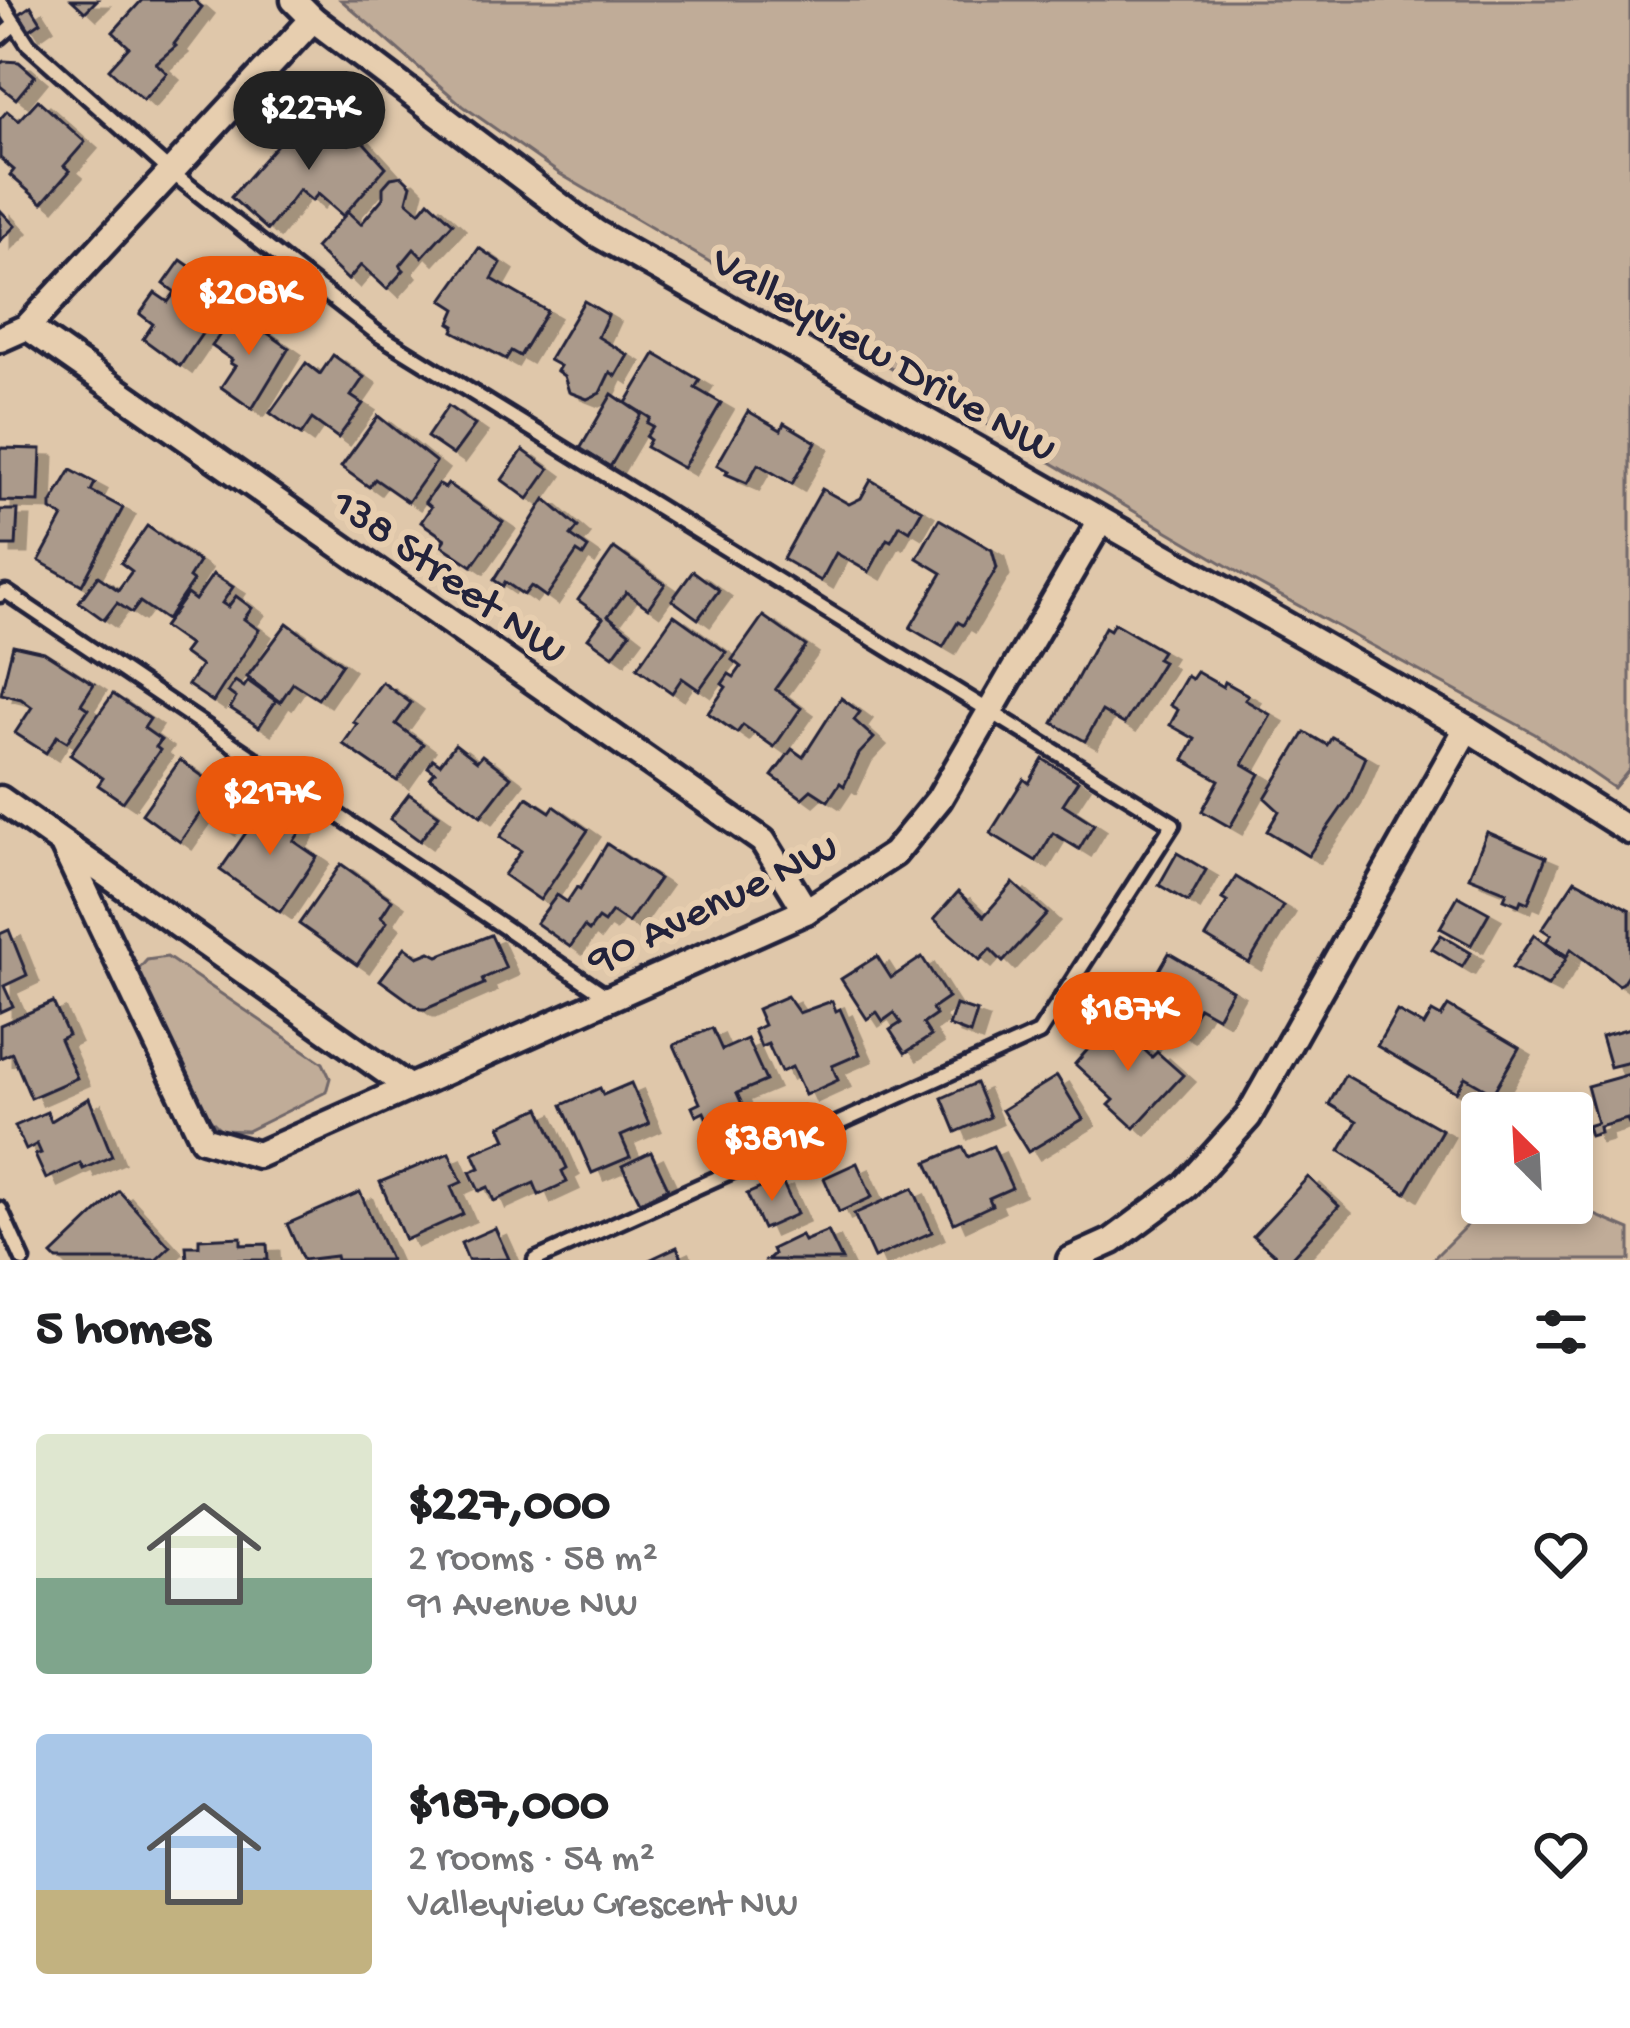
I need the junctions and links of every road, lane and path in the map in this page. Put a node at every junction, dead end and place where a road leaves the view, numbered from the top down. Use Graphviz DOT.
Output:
graph roads {
  1 [pos="0,1"];
  2 [pos="303,9"];
  3 [pos="15,24"];
  4 [pos="0,37"];
  5 [pos="171,172"];
  6 [pos="27,327"];
  7 [pos="0,339"];
  8 [pos="1100,522"];
  9 [pos="0,595"];
  10 [pos="991,709"];
  11 [pos="1467,728"];
  12 [pos="0,799"];
  13 [pos="1630,831"];
  14 [pos="64,847"];
  15 [pos="806,911"];
  16 [pos="608,998"];
  17 [pos="408,1087"];
  18 [pos="0,1209"];
  19 [pos="23,1260"];
  20 [pos="535,1260"];
  21 [pos="1070,1260"];
  1 -- 3 [label="lane"];
  2 -- 5 [label="street"];
  2 -- 8 [label="street, Valleyview Drive NW"];
  3 -- 4 [label="lane"];
  3 -- 5 [label="lane"];
  5 -- 6 [label="street"];
  5 -- 10 [label="lane"];
  6 -- 7 [label="street"];
  6 -- 15 [label="street, 138 Street NW"];
  8 -- 10 [label="street, 90 Avenue NW"];
  8 -- 11 [label="street, Valleyview Drive NW"];
  9 -- 16 [label="lane"];
  10 -- 15 [label="street, 90 Avenue NW"];
  10 -- 20 [label="lane"];
  11 -- 13 [label="street, Valleyview Drive NW"];
  11 -- 21 [label="street"];
  12 -- 14 [label="street"];
  14 -- 17 [label="street"];
  14 -- 17 [label="street, 90 Avenue NW"];
  15 -- 16 [label="street, 90 Avenue NW"];
  16 -- 17 [label="street, 90 Avenue NW"];
  18 -- 19 [label="lane"];
}
